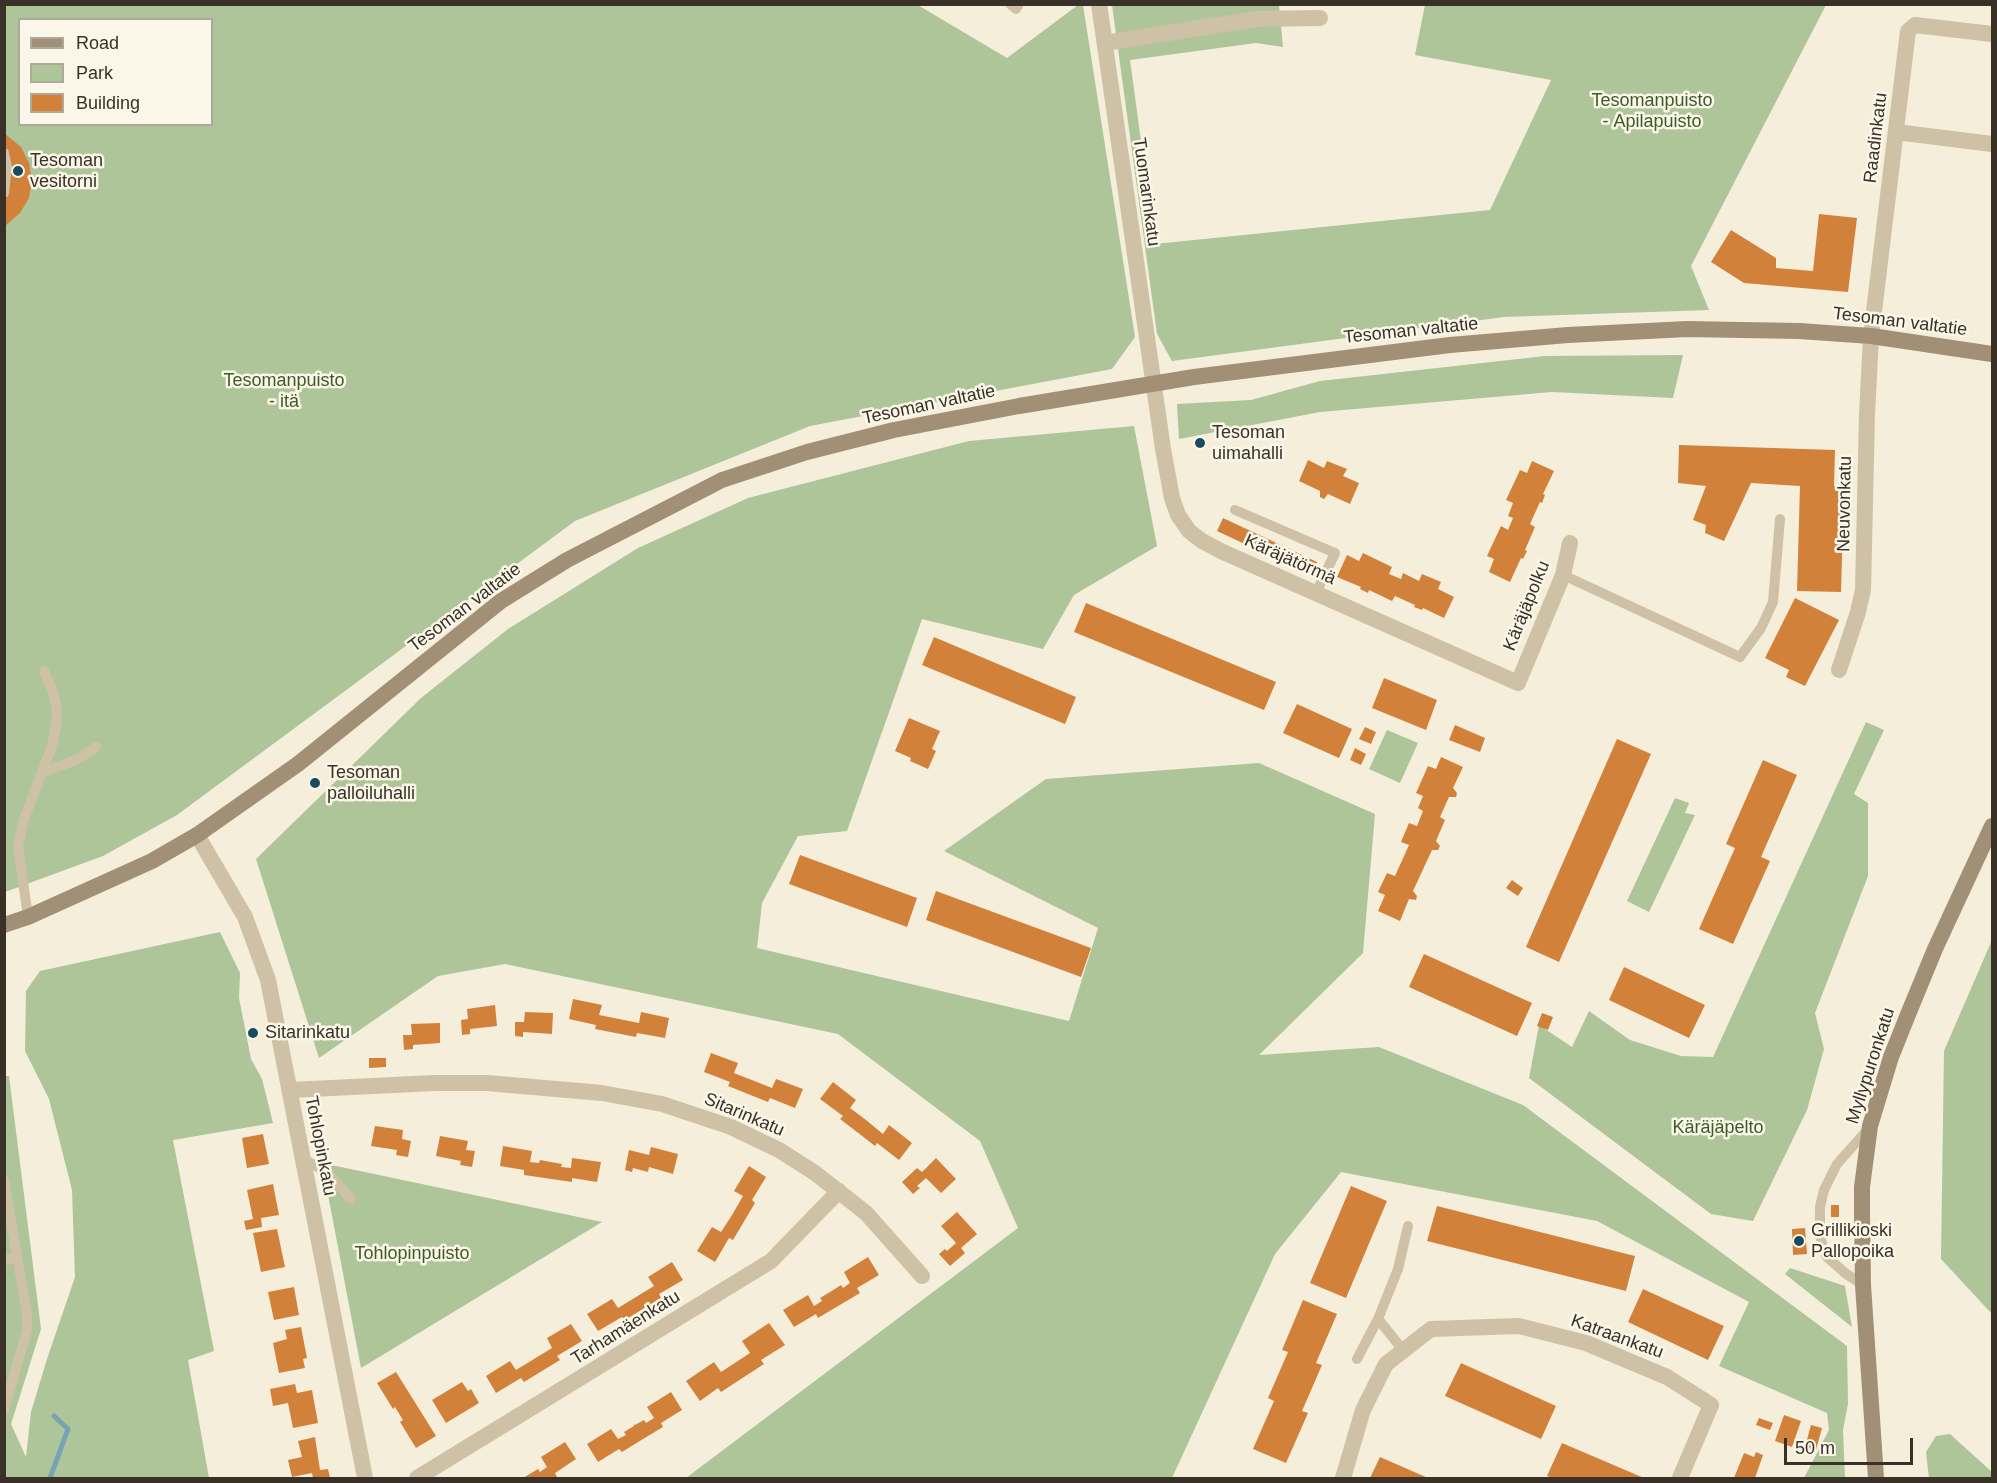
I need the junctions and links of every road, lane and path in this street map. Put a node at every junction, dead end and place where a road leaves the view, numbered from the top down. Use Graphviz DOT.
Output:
graph roads {
  1 [pos="1010,4"];
  2 [pos="1019,4"];
  3 [pos="1099,4"];
  4 [pos="1320,18"];
  5 [pos="1992,34"];
  6 [pos="1105,43"];
  7 [pos="1896,132"];
  8 [pos="1992,144"];
  9 [pos="4,153"];
  10 [pos="4,193"];
  11 [pos="1871,336"];
  12 [pos="1992,354"];
  13 [pos="1153,384"];
  14 [pos="1235,510"];
  15 [pos="1780,519"];
  16 [pos="1570,543"];
  17 [pos="1563,575"];
  18 [pos="1316,593"];
  19 [pos="1839,670"];
  20 [pos="44,671"];
  21 [pos="1518,683"];
  22 [pos="96,747"];
  23 [pos="41,773"];
  24 [pos="1992,826"];
  25 [pos="197,835"];
  26 [pos="28,917"];
  27 [pos="4,925"];
  28 [pos="290,1090"];
  29 [pos="1870,1126"];
  30 [pos="303,1159"];
  31 [pos="4,1180"];
  32 [pos="839,1191"];
  33 [pos="351,1199"];
  34 [pos="1408,1226"];
  35 [pos="17,1258"];
  36 [pos="4,1260"];
  37 [pos="922,1276"];
  38 [pos="1863,1285"];
  39 [pos="1378,1319"];
  40 [pos="1403,1350"];
  41 [pos="1357,1359"];
  42 [pos="4,1410"];
  43 [pos="365,1479"];
  44 [pos="417,1479"];
  45 [pos="1343,1479"];
  46 [pos="1680,1479"];
  47 [pos="1876,1479"];
  1 -- 2 [label="lane"];
  3 -- 6 [label="street, Tuomarinkatu"];
  4 -- 6 [label="street"];
  5 -- 7 [label="street, Raadinkatu"];
  6 -- 13 [label="street, Tuomarinkatu"];
  7 -- 8 [label="street"];
  7 -- 11 [label="street, Raadinkatu"];
  9 -- 10 [label="lane"];
  11 -- 12 [label="main road, Tesoman valtatie"];
  11 -- 13 [label="main road, Tesoman valtatie"];
  11 -- 19 [label="street, Neuvonkatu"];
  13 -- 18 [label="street, Käräjätörmä"];
  13 -- 25 [label="main road, Tesoman valtatie"];
  14 -- 18 [label="lane"];
  15 -- 17 [label="lane"];
  16 -- 17 [label="street, Käräjäpolku"];
  17 -- 21 [label="street, Käräjäpolku"];
  18 -- 21 [label="street, Käräjätörmä"];
  20 -- 23 [label="lane"];
  22 -- 23 [label="lane"];
  23 -- 26 [label="lane"];
  24 -- 29 [label="main road, Myllypuronkatu"];
  25 -- 26 [label="main road, Tesoman valtatie"];
  25 -- 28 [label="street, Tohlopinkatu"];
  26 -- 27 [label="main road, Tesoman valtatie"];
  28 -- 30 [label="street, Tohlopinkatu"];
  28 -- 32 [label="street, Sitarinkatu"];
  29 -- 38 [label="main road, Myllypuronkatu"];
  29 -- 38 [label="lane"];
  30 -- 33 [label="lane"];
  30 -- 43 [label="street, Tohlopinkatu"];
  31 -- 35 [label="lane"];
  32 -- 37 [label="street, Sitarinkatu"];
  32 -- 44 [label="street, Tarhamäenkatu"];
  34 -- 39 [label="lane"];
  35 -- 36 [label="lane"];
  35 -- 42 [label="lane"];
  38 -- 47 [label="main road, Myllypuronkatu"];
  39 -- 40 [label="lane"];
  39 -- 41 [label="lane"];
  40 -- 45 [label="street, Katraankatu"];
  40 -- 46 [label="street, Katraankatu"];
}
